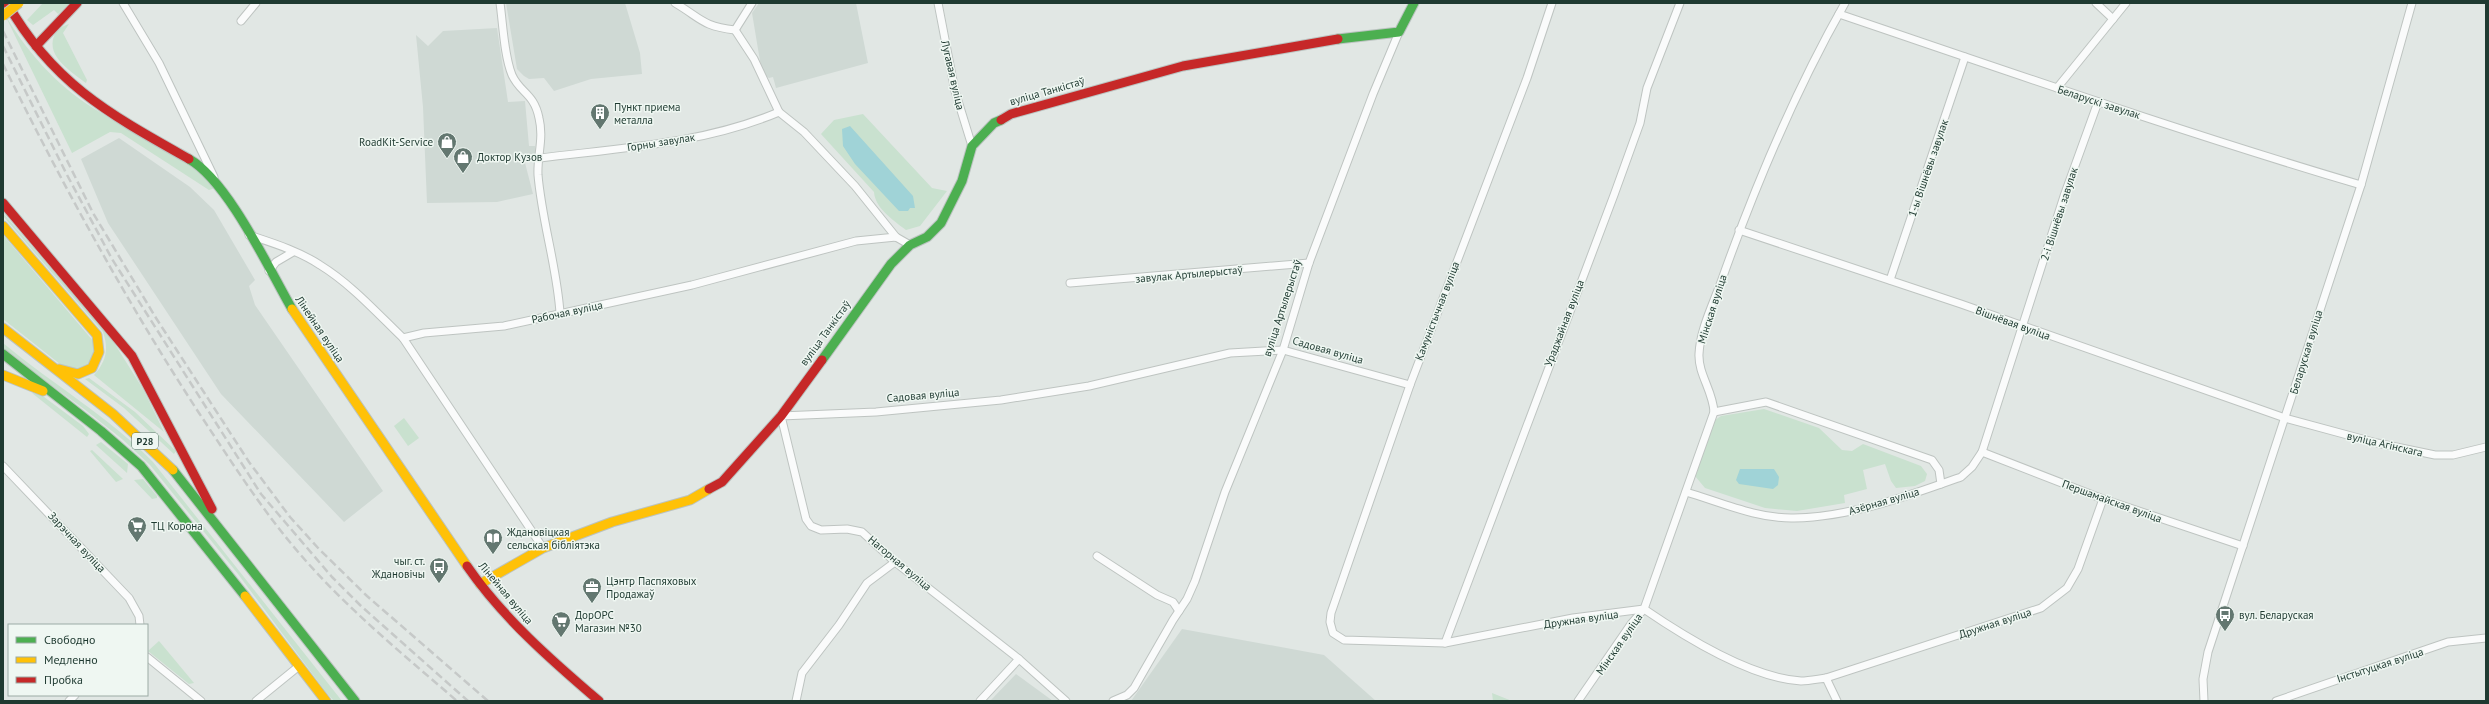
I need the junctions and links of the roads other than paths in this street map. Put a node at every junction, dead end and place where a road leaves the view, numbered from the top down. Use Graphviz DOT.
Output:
graph roads {
  1 [pos="7,3"];
  2 [pos="19,3"];
  3 [pos="77,3"];
  4 [pos="123,3"];
  5 [pos="256,3"];
  6 [pos="500,3"];
  7 [pos="675,3"];
  8 [pos="752,3"];
  9 [pos="938,3"];
  10 [pos="1414,3"];
  11 [pos="1552,3"];
  12 [pos="1680,3"];
  13 [pos="1845,3"];
  14 [pos="2096,3"];
  15 [pos="2126,3"];
  16 [pos="2412,3"];
  17 [pos="1839,14"];
  18 [pos="3,16"];
  19 [pos="2113,19"];
  20 [pos="241,21"];
  21 [pos="735,30"];
  22 [pos="1399,32"];
  23 [pos="36,46"];
  24 [pos="1965,56"];
  25 [pos="2057,88"];
  26 [pos="2098,102"];
  27 [pos="779,112"];
  28 [pos="972,146"];
  29 [pos="540,158"];
  30 [pos="214,179"];
  31 [pos="2361,185"];
  32 [pos="3,203"];
  33 [pos="3,226"];
  34 [pos="1739,230"];
  35 [pos="249,235"];
  36 [pos="896,238"];
  37 [pos="910,245"];
  38 [pos="293,252"];
  39 [pos="1309,263"];
  40 [pos="269,271"];
  41 [pos="1890,280"];
  42 [pos="1070,283"];
  43 [pos="560,313"];
  44 [pos="2022,327"];
  45 [pos="3,328"];
  46 [pos="403,338"];
  47 [pos="1283,350"];
  48 [pos="3,354"];
  49 [pos="48,365"];
  50 [pos="3,375"];
  51 [pos="1410,385"];
  52 [pos="55,397"];
  53 [pos="1714,412"];
  54 [pos="781,416"];
  55 [pos="2285,418"];
  56 [pos="2486,447"];
  57 [pos="1982,452"];
  58 [pos="3,466"];
  59 [pos="1941,484"];
  60 [pos="1686,492"];
  61 [pos="2103,499"];
  62 [pos="225,534"];
  63 [pos="2243,546"];
  64 [pos="543,548"];
  65 [pos="1096,556"];
  66 [pos="895,562"];
  67 [pos="480,584"];
  68 [pos="1644,609"];
  69 [pos="1179,611"];
  70 [pos="1330,622"];
  71 [pos="140,624"];
  72 [pos="2486,638"];
  73 [pos="1445,643"];
  74 [pos="148,658"];
  75 [pos="1019,659"];
  76 [pos="299,666"];
  77 [pos="1826,678"];
  78 [pos="201,701"];
  79 [pos="256,701"];
  80 [pos="326,701"];
  81 [pos="355,701"];
  82 [pos="599,701"];
  83 [pos="796,701"];
  84 [pos="980,701"];
  85 [pos="1066,701"];
  86 [pos="1112,701"];
  87 [pos="1578,701"];
  88 [pos="1837,701"];
  89 [pos="2204,701"];
  90 [pos="2276,701"];
  1 -- 23 [label="main road, Лінейная вуліца"];
  2 -- 18 [label="main road, bridge"];
  3 -- 23 [label="main road"];
  4 -- 30 [label="street"];
  5 -- 20 [label="street"];
  6 -- 29 [label="street"];
  7 -- 21 [label="street"];
  8 -- 21 [label="street"];
  9 -- 28 [label="street, Лугавая вуліца"];
  10 -- 22 [label="main road, вуліца Артылерыстаў"];
  11 -- 51 [label="street, Камуністычная вуліца"];
  12 -- 73 [label="street, Ураджайная вуліца"];
  13 -- 17 [label="street, Мінская вуліца"];
  14 -- 19 [label="street"];
  15 -- 19 [label="street"];
  16 -- 31 [label="street, Беларуская вуліца"];
  17 -- 24 [label="street, Беларускі завулак"];
  17 -- 34 [label="street, Мінская вуліца"];
  19 -- 25 [label="street"];
  21 -- 27 [label="street"];
  22 -- 28 [label="main road, вуліца Танкістаў"];
  22 -- 39 [label="street, вуліца Артылерыстаў"];
  23 -- 30 [label="main road, Лінейная вуліца"];
  24 -- 25 [label="street, Беларускі завулак"];
  24 -- 41 [label="street, 1-ы Вішнёвы завулак"];
  25 -- 26 [label="street, Беларускі завулак"];
  26 -- 31 [label="street, Беларускі завулак"];
  26 -- 44 [label="street, 2-і Вішнёвы завулак"];
  27 -- 29 [label="street, Горны завулак"];
  27 -- 36 [label="street"];
  28 -- 37 [label="main road, вуліца Танкістаў"];
  29 -- 43 [label="street"];
  30 -- 35 [label="main road, Лінейная вуліца"];
  31 -- 55 [label="street, Беларуская вуліца"];
  32 -- 62 [label="main road, Р28"];
  33 -- 49 [label="main road, Р28"];
  34 -- 41 [label="street, Вішнёвая вуліца"];
  34 -- 53 [label="street, Мінская вуліца"];
  35 -- 38 [label="street"];
  35 -- 40 [label="main road, Лінейная вуліца"];
  36 -- 37 [label="street"];
  36 -- 43 [label="street, Рабочая вуліца"];
  37 -- 54 [label="main road, вуліца Танкістаў"];
  38 -- 40 [label="street"];
  38 -- 46 [label="street"];
  39 -- 42 [label="street, завулак Артылерыстаў"];
  39 -- 47 [label="street, вуліца Артылерыстаў"];
  40 -- 67 [label="main road, Лінейная вуліца"];
  41 -- 44 [label="street, Вішнёвая вуліца"];
  43 -- 46 [label="street, Рабочая вуліца"];
  44 -- 55 [label="street, Вішнёвая вуліца"];
  44 -- 57 [label="street, Азёрная вуліца"];
  45 -- 49 [label="main road, Р28"];
  46 -- 64 [label="street"];
  47 -- 51 [label="street, Садовая вуліца"];
  47 -- 54 [label="street, Садовая вуліца"];
  47 -- 69 [label="street, вуліца Артылерыстаў"];
  48 -- 52 [label="main road, Р28"];
  49 -- 62 [label="main road, Р28"];
  50 -- 52 [label="main road, Р28"];
  51 -- 70 [label="street, Камуністычная вуліца"];
  52 -- 76 [label="main road, Р28"];
  53 -- 59 [label="street"];
  53 -- 60 [label="street, Мінская вуліца"];
  54 -- 64 [label="main road"];
  54 -- 66 [label="street, Нагорная вуліца"];
  55 -- 56 [label="street, вуліца Агінскага"];
  55 -- 63 [label="street, Беларуская вуліца"];
  57 -- 59 [label="street, Азёрная вуліца"];
  57 -- 61 [label="street, Першамайская вуліца"];
  58 -- 71 [label="street, Зарэчная вуліца"];
  59 -- 60 [label="street, Азёрная вуліца"];
  60 -- 68 [label="street, Мінская вуліца"];
  61 -- 63 [label="street, Першамайская вуліца"];
  61 -- 77 [label="street, Дружная вуліца"];
  62 -- 81 [label="main road, Р28"];
  63 -- 89 [label="street, Беларуская вуліца"];
  64 -- 67 [label="main road"];
  65 -- 69 [label="street"];
  66 -- 75 [label="street, Нагорная вуліца"];
  66 -- 83 [label="street"];
  67 -- 82 [label="main road, Лінейная вуліца"];
  68 -- 73 [label="street, Дружная вуліца"];
  68 -- 77 [label="street, Дружная вуліца"];
  68 -- 87 [label="street, Мінская вуліца"];
  69 -- 86 [label="street, вуліца Артылерыстаў"];
  70 -- 73 [label="street, Дружная вуліца"];
  72 -- 90 [label="street, Інстытуцкая вуліца"];
  74 -- 78 [label="street"];
  75 -- 84 [label="street"];
  75 -- 85 [label="street, Нагорная вуліца"];
  76 -- 79 [label="street"];
  76 -- 80 [label="main road, Р28"];
  77 -- 88 [label="street"];
}
